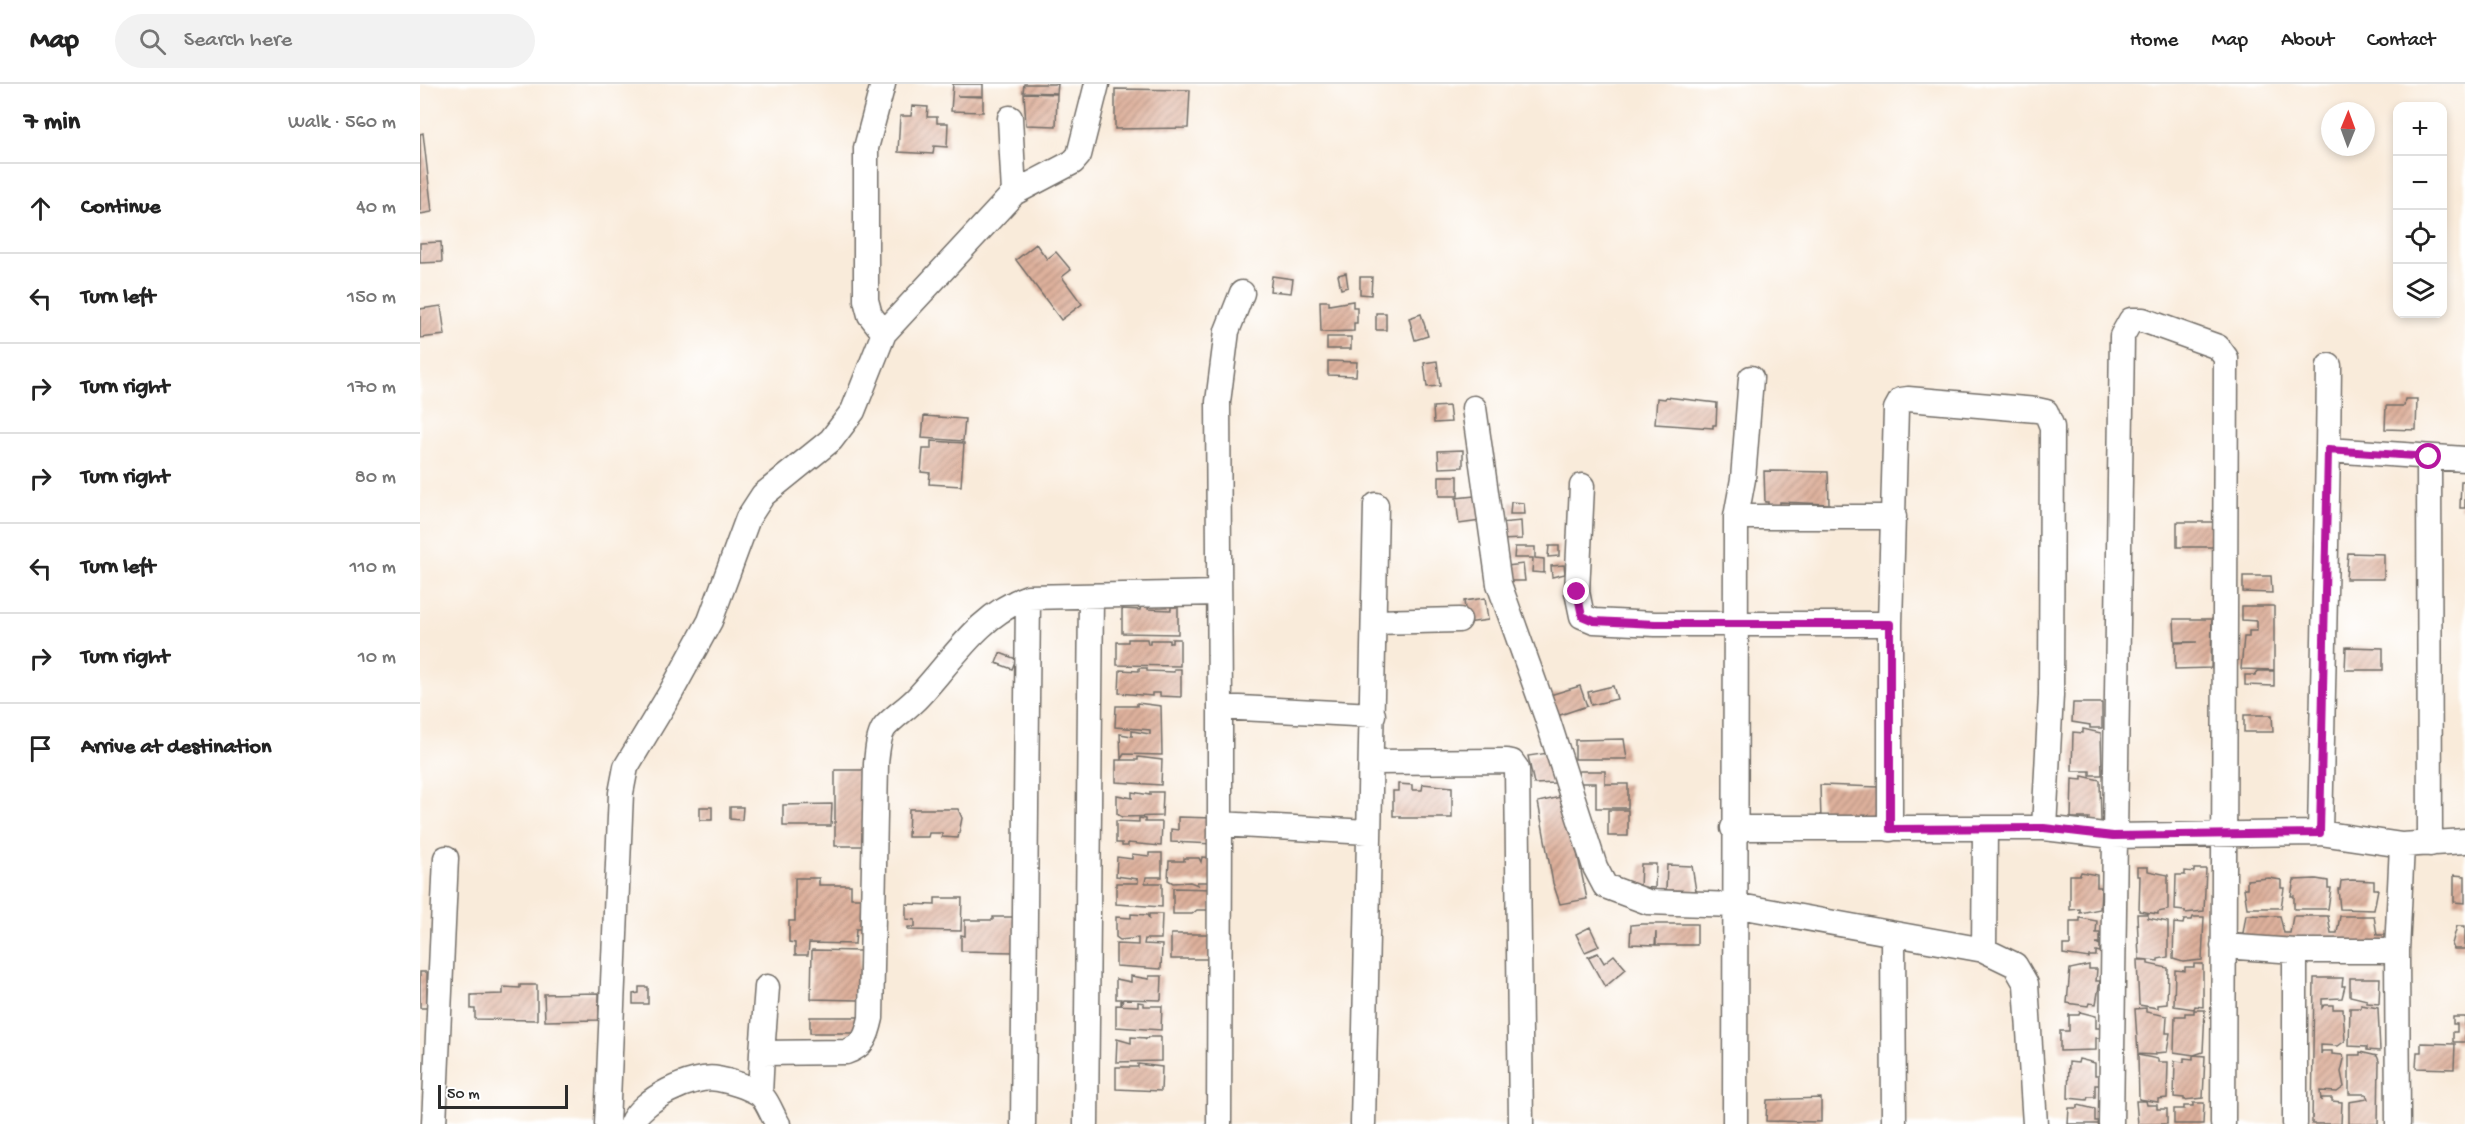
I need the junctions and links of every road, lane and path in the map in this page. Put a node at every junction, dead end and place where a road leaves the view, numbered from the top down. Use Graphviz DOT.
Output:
graph roads {
  1 [pos="883,84"];
  2 [pos="1097,84"];
  3 [pos="1010,118"];
  4 [pos="1014,193"];
  5 [pos="1242,293"];
  6 [pos="884,333"];
  7 [pos="2329,366"];
  8 [pos="1751,378"];
  9 [pos="1474,408"];
  10 [pos="2328,450"];
  11 [pos="2429,457"];
  12 [pos="2465,459"];
  13 [pos="1582,486"];
  14 [pos="1376,506"];
  15 [pos="1736,517"];
  16 [pos="1894,517"];
  17 [pos="1219,593"];
  18 [pos="1091,596"];
  19 [pos="1028,597"];
  20 [pos="1459,620"];
  21 [pos="1374,622"];
  22 [pos="1890,624"];
  23 [pos="1736,625"];
  24 [pos="1220,708"];
  25 [pos="1373,715"];
  26 [pos="1372,762"];
  27 [pos="1220,824"];
  28 [pos="1733,828"];
  29 [pos="2044,828"];
  30 [pos="1890,829"];
  31 [pos="1985,829"];
  32 [pos="1368,832"];
  33 [pos="2225,833"];
  34 [pos="2320,833"];
  35 [pos="2113,836"];
  36 [pos="2465,841"];
  37 [pos="2430,844"];
  38 [pos="2402,845"];
  39 [pos="446,858"];
  40 [pos="1734,905"];
  41 [pos="1893,936"];
  42 [pos="2223,946"];
  43 [pos="1984,950"];
  44 [pos="2295,951"];
  45 [pos="2397,951"];
  46 [pos="767,987"];
  47 [pos="762,1053"];
  48 [pos="760,1094"];
  49 [pos="434,1124"];
  50 [pos="607,1124"];
  51 [pos="631,1124"];
  52 [pos="778,1124"];
  53 [pos="1023,1124"];
  54 [pos="1086,1124"];
  55 [pos="1219,1124"];
  56 [pos="1363,1124"];
  57 [pos="1521,1124"];
  58 [pos="1735,1124"];
  59 [pos="1894,1124"];
  60 [pos="2035,1124"];
  61 [pos="2111,1124"];
  62 [pos="2223,1124"];
  63 [pos="2295,1124"];
  64 [pos="2398,1124"];
  1 -- 6 [label="street"];
  2 -- 4 [label="street"];
  3 -- 4 [label="street"];
  4 -- 6 [label="street"];
  5 -- 17 [label="street"];
  6 -- 50 [label="street"];
  7 -- 10 [label="street"];
  8 -- 15 [label="street"];
  9 -- 40 [label="street"];
  10 -- 11 [label="street"];
  10 -- 34 [label="street"];
  11 -- 12 [label="street"];
  11 -- 37 [label="street"];
  13 -- 23 [label="street"];
  14 -- 21 [label="street"];
  15 -- 16 [label="street"];
  15 -- 23 [label="street"];
  16 -- 22 [label="street"];
  16 -- 29 [label="street"];
  17 -- 18 [label="street"];
  17 -- 24 [label="street"];
  18 -- 19 [label="street"];
  18 -- 54 [label="street"];
  19 -- 47 [label="street"];
  19 -- 53 [label="street"];
  20 -- 21 [label="street"];
  21 -- 25 [label="street"];
  22 -- 23 [label="street"];
  22 -- 30 [label="street"];
  23 -- 28 [label="street"];
  24 -- 25 [label="street"];
  24 -- 27 [label="street"];
  25 -- 26 [label="street"];
  26 -- 32 [label="street"];
  26 -- 57 [label="street"];
  27 -- 32 [label="street"];
  27 -- 55 [label="street"];
  28 -- 30 [label="street"];
  28 -- 40 [label="street"];
  29 -- 31 [label="street"];
  29 -- 35 [label="street"];
  30 -- 31 [label="street"];
  31 -- 43 [label="street"];
  32 -- 56 [label="street"];
  33 -- 34 [label="street"];
  33 -- 35 [label="street"];
  33 -- 35 [label="street"];
  33 -- 42 [label="street"];
  34 -- 38 [label="street"];
  35 -- 61 [label="street"];
  36 -- 37 [label="street"];
  37 -- 38 [label="street"];
  38 -- 45 [label="street"];
  39 -- 49 [label="street"];
  40 -- 41 [label="street"];
  40 -- 58 [label="street"];
  41 -- 43 [label="street"];
  41 -- 59 [label="street"];
  42 -- 44 [label="street"];
  42 -- 62 [label="street"];
  43 -- 60 [label="street"];
  44 -- 45 [label="street"];
  44 -- 63 [label="street"];
  45 -- 64 [label="street"];
  46 -- 47 [label="street"];
  47 -- 48 [label="street"];
  48 -- 51 [label="street"];
  48 -- 52 [label="street"];
}
